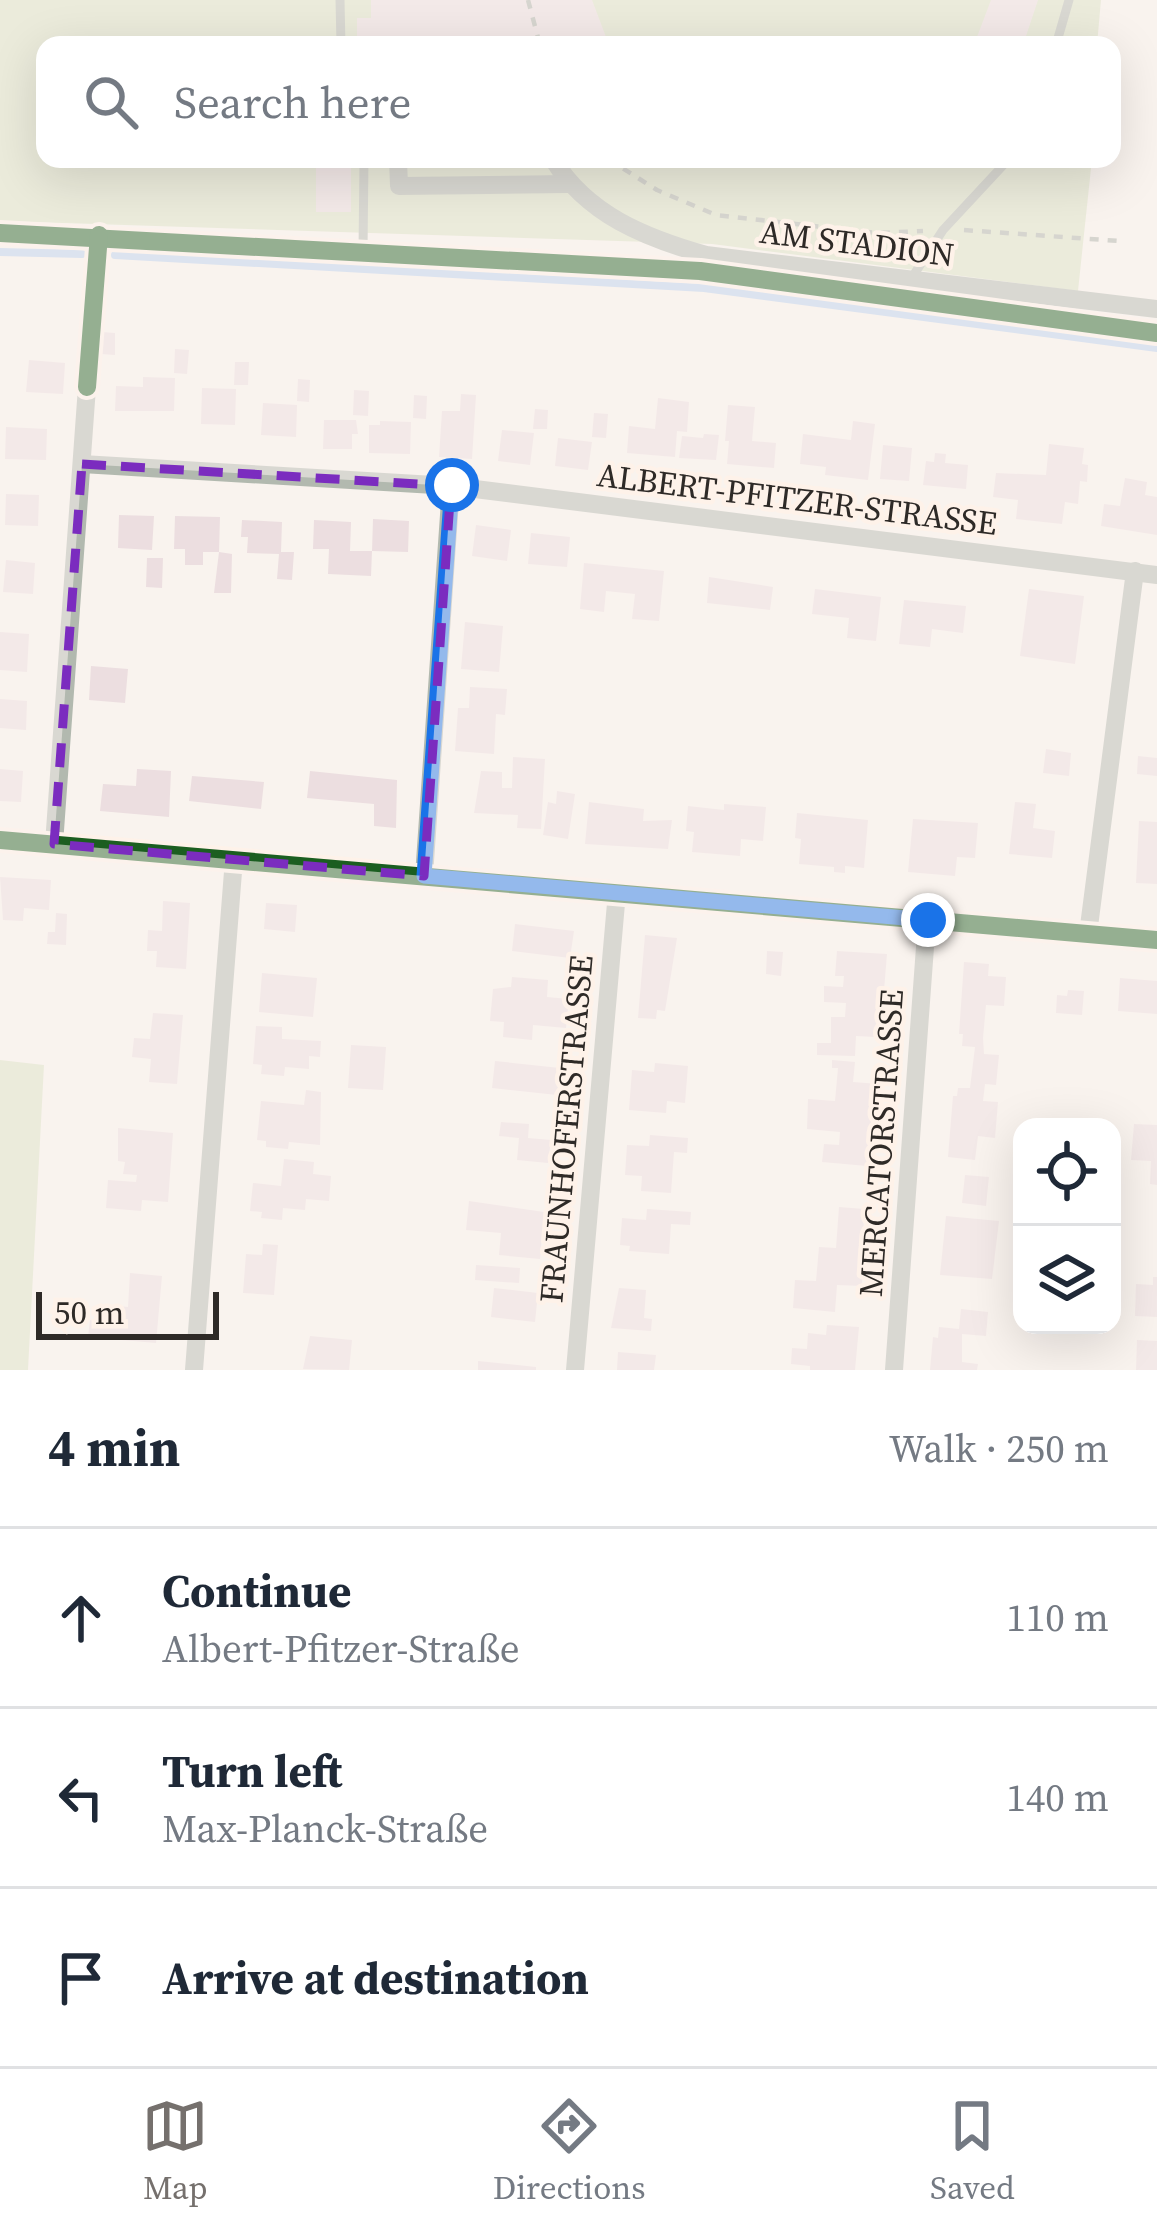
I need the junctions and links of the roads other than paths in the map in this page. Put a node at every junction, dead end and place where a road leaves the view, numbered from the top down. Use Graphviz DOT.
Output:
graph roads {
  1 [pos="340,0"];
  2 [pos="1069,0"];
  3 [pos="340,36"];
  4 [pos="1059,36"];
  5 [pos="364,168"];
  6 [pos="398,168"];
  7 [pos="558,168"];
  8 [pos="1001,168"];
  9 [pos="568,184"];
  10 [pos="363,251"];
  11 [pos="910,279"];
  12 [pos="1157,309"];
  13 [pos="87,387"];
  14 [pos="82,464"];
  15 [pos="452,485"];
  16 [pos="1136,572"];
  17 [pos="1157,575"];
  18 [pos="0,840"];
  19 [pos="54,844"];
  20 [pos="234,860"];
  21 [pos="424,876"];
  22 [pos="617,892"];
  23 [pos="928,920"];
  24 [pos="1088,934"];
  25 [pos="1157,940"];
  26 [pos="194,1370"];
  27 [pos="575,1370"];
  28 [pos="894,1370"];
  1 -- 3 [label="lane"];
  2 -- 4 [label="lane"];
  5 -- 10 [label="lane"];
  6 -- 9 [label="street"];
  7 -- 9 [label="street, AM STADION"];
  8 -- 11 [label="lane"];
  9 -- 11 [label="street, AM STADION"];
  11 -- 12 [label="street, AM STADION"];
  13 -- 14 [label="street"];
  14 -- 15 [label="street, ALBERT-PFITZER-STRASSE"];
  14 -- 19 [label="street"];
  15 -- 16 [label="street, ALBERT-PFITZER-STRASSE"];
  15 -- 21 [label="street"];
  16 -- 17 [label="street, ALBERT-PFITZER-STRASSE"];
  16 -- 24 [label="street"];
  18 -- 19 [label="street"];
  19 -- 20 [label="street"];
  20 -- 21 [label="street"];
  20 -- 26 [label="street"];
  21 -- 22 [label="street"];
  22 -- 23 [label="street"];
  22 -- 27 [label="street, FRAUNHOFERSTRASSE"];
  23 -- 24 [label="street"];
  23 -- 28 [label="street, MERCATORSTRASSE"];
  24 -- 25 [label="street"];
}
